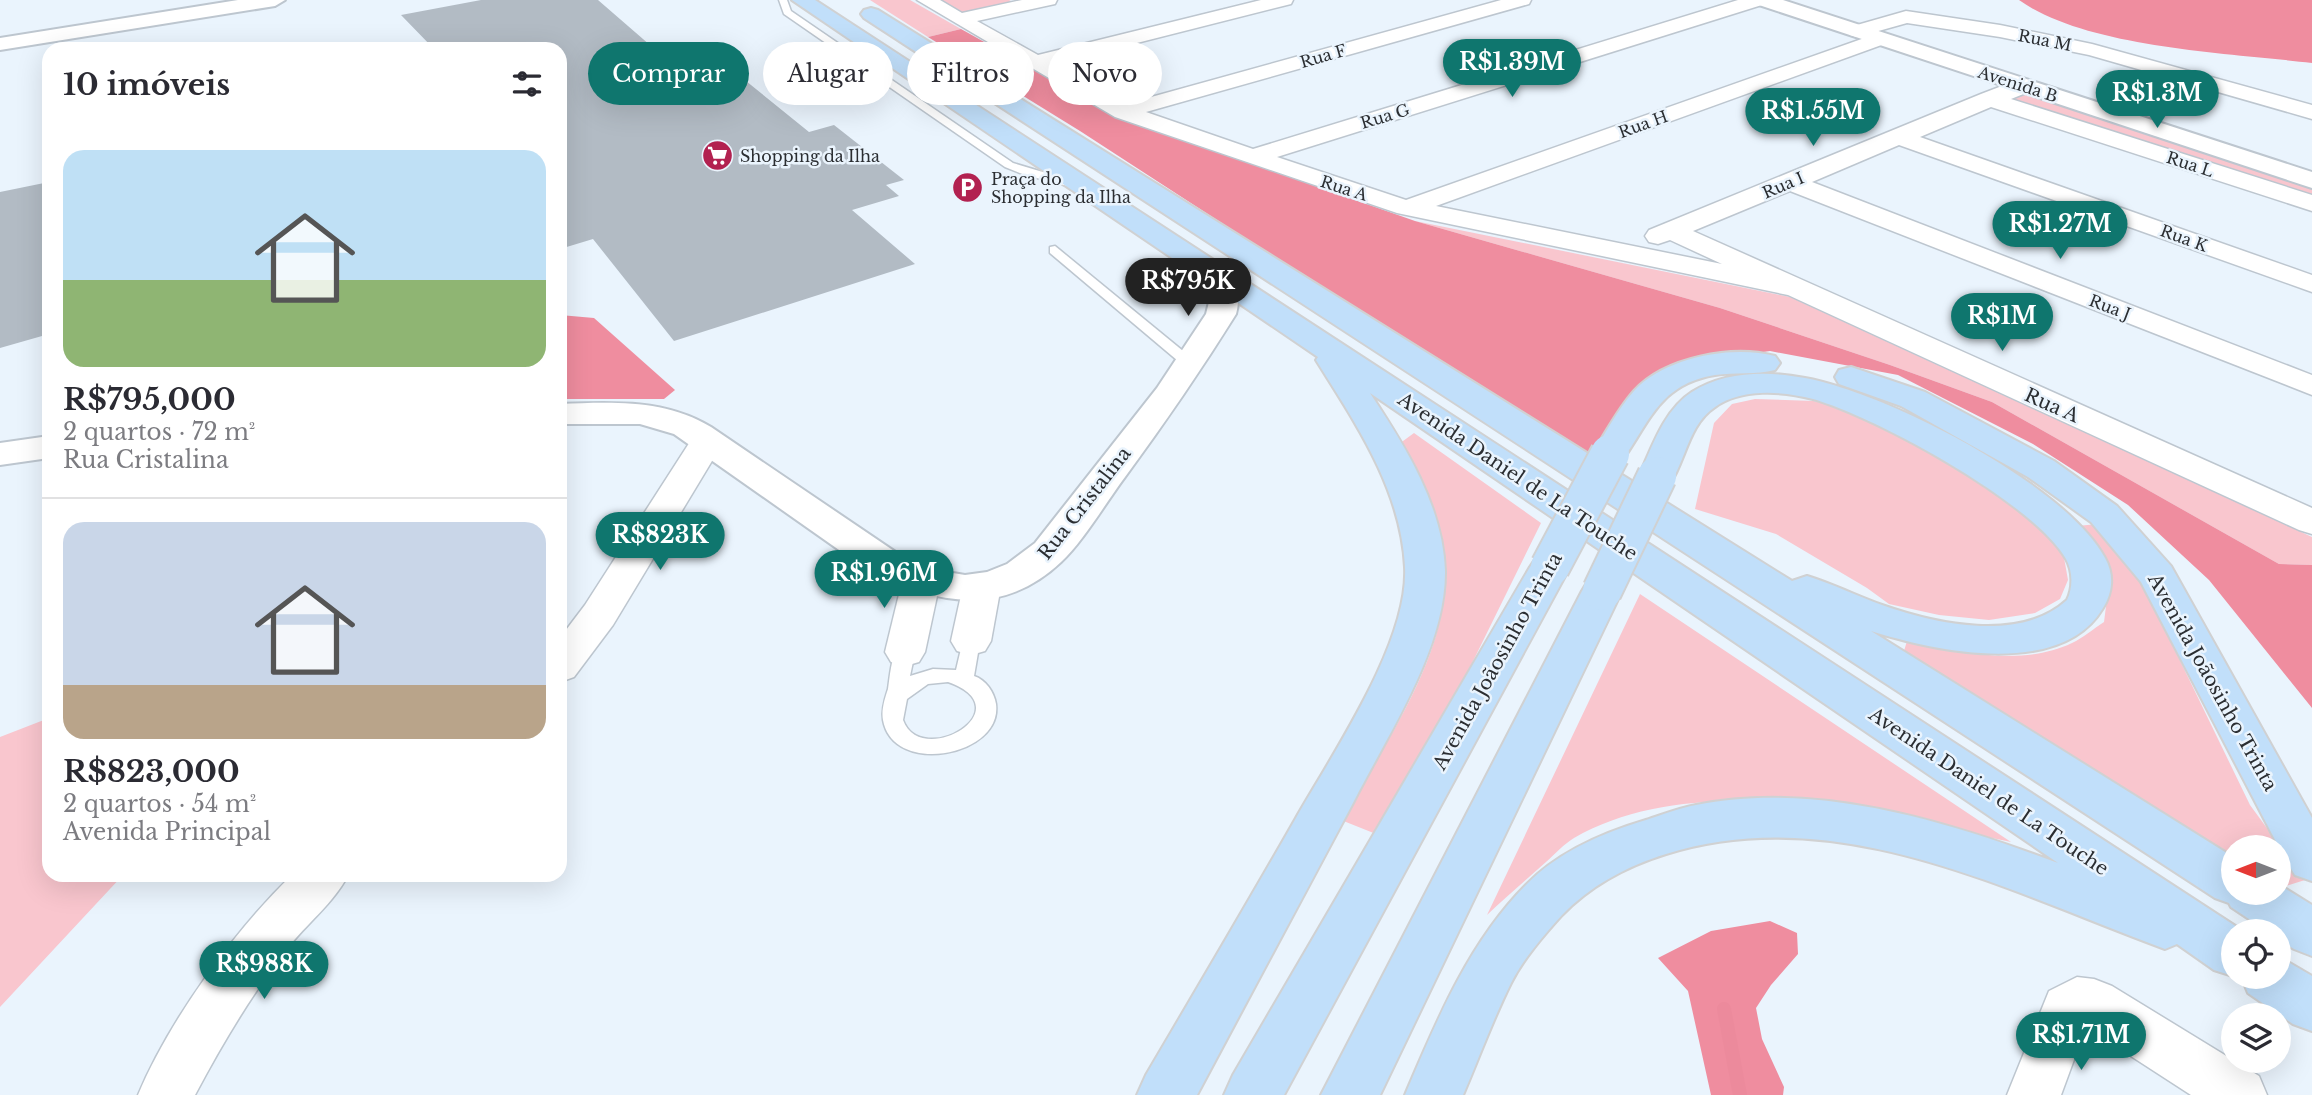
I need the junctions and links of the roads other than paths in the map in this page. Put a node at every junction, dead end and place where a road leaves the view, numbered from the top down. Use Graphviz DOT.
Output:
graph roads {
  1 [pos="275,0"];
  2 [pos="783,0"];
  3 [pos="802,0"];
  4 [pos="926,0"];
  5 [pos="1284,0"];
  6 [pos="1522,0"];
  7 [pos="1758,0"];
  8 [pos="1763,0"];
  9 [pos="1036,1"];
  10 [pos="235,6"];
  11 [pos="859,7"];
  12 [pos="960,19"];
  13 [pos="1857,32"];
  14 [pos="48,35"];
  15 [pos="1880,39"];
  16 [pos="0,44"];
  17 [pos="1036,62"];
  18 [pos="2023,86"];
  19 [pos="1989,99"];
  20 [pos="1123,112"];
  21 [pos="2312,112"];
  22 [pos="1898,137"];
  23 [pos="1253,158"];
  24 [pos="2312,180"];
  25 [pos="1790,182"];
  26 [pos="1084,186"];
  27 [pos="2312,203"];
  28 [pos="1406,208"];
  29 [pos="1671,231"];
  30 [pos="1055,250"];
  31 [pos="1621,252"];
  32 [pos="1219,277"];
  33 [pos="2312,284"];
  34 [pos="1792,287"];
  35 [pos="1323,346"];
  36 [pos="1189,363"];
  37 [pos="2312,386"];
  38 [pos="567,414"];
  39 [pos="707,441"];
  40 [pos="42,448"];
  41 [pos="0,454"];
  42 [pos="2312,522"];
  43 [pos="1688,535"];
  44 [pos="921,582"];
  45 [pos="982,586"];
  46 [pos="905,652"];
  47 [pos="567,658"];
  48 [pos="967,660"];
  49 [pos="894,701"];
  50 [pos="2312,860"];
  51 [pos="2221,875"];
  52 [pos="316,882"];
  53 [pos="2269,905"];
  54 [pos="2312,933"];
  55 [pos="2221,945"];
  56 [pos="2221,951"];
  57 [pos="2286,989"];
  58 [pos="2312,1006"];
  59 [pos="165,1095"];
  60 [pos="1166,1095"];
  61 [pos="1253,1095"];
  62 [pos="1350,1095"];
  63 [pos="1434,1095"];
  64 [pos="2034,1095"];
  65 [pos="2240,1095"];
  1 -- 10 [label="street"];
  2 -- 26 [label="lane"];
  3 -- 26 [label="main road, Avenida Daniel de La Touche"];
  4 -- 12 [label="street, Rua A"];
  5 -- 17 [label="street"];
  6 -- 20 [label="street, Rua F"];
  7 -- 23 [label="street, Rua G"];
  8 -- 13 [label="street, Avenida B"];
  9 -- 12 [label="street"];
  10 -- 14 [label="street"];
  10 -- 14 [label="street"];
  11 -- 43 [label="main road, Avenida Daniel de La Touche"];
  12 -- 17 [label="street, Rua A"];
  13 -- 15 [label="street, Avenida B"];
  13 -- 21 [label="street, Rua M"];
  14 -- 16 [label="street"];
  15 -- 18 [label="street, Avenida B"];
  15 -- 28 [label="street, Rua H"];
  17 -- 20 [label="street, Rua A"];
  18 -- 19 [label="street, Rua I"];
  18 -- 24 [label="street, Avenida B"];
  19 -- 22 [label="street, Rua I"];
  19 -- 27 [label="street, Rua L"];
  20 -- 23 [label="street, Rua A"];
  22 -- 25 [label="street, Rua I"];
  22 -- 33 [label="street, Rua K"];
  23 -- 28 [label="street, Rua A"];
  25 -- 29 [label="street, Rua I"];
  25 -- 37 [label="street, Rua J"];
  26 -- 32 [label="main road, Avenida Daniel de La Touche"];
  28 -- 31 [label="street, Rua A"];
  29 -- 31 [label="street, Rua I"];
  29 -- 34 [label="street, Rua A"];
  30 -- 36 [label="lane"];
  31 -- 34 [label="street, Rua A"];
  32 -- 35 [label="main road, Avenida Daniel de La Touche"];
  32 -- 36 [label="street, Rua Cristalina"];
  34 -- 42 [label="street, Rua A"];
  35 -- 55 [label="main road, Avenida Daniel de La Touche"];
  35 -- 60 [label="main road"];
  36 -- 45 [label="street, Rua Cristalina"];
  38 -- 39 [label="street, Rua Cristalina"];
  39 -- 44 [label="street, Rua Cristalina"];
  39 -- 47 [label="street"];
  40 -- 41 [label="street"];
  43 -- 51 [label="main road, Avenida Daniel de La Touche"];
  43 -- 62 [label="main road, bridge"];
  44 -- 45 [label="street, Rua Cristalina"];
  44 -- 46 [label="street"];
  45 -- 48 [label="street"];
  46 -- 49 [label="lane"];
  48 -- 49 [label="lane"];
  48 -- 49 [label="lane"];
  50 -- 61 [label="main road, Avenida Joãosinho Trinta, bridge"];
  52 -- 59 [label="street"];
  53 -- 54 [label="main road"];
  56 -- 63 [label="main road"];
  57 -- 58 [label="main road, Avenida Daniel de La Touche"];
  64 -- 65 [label="street"];
}
